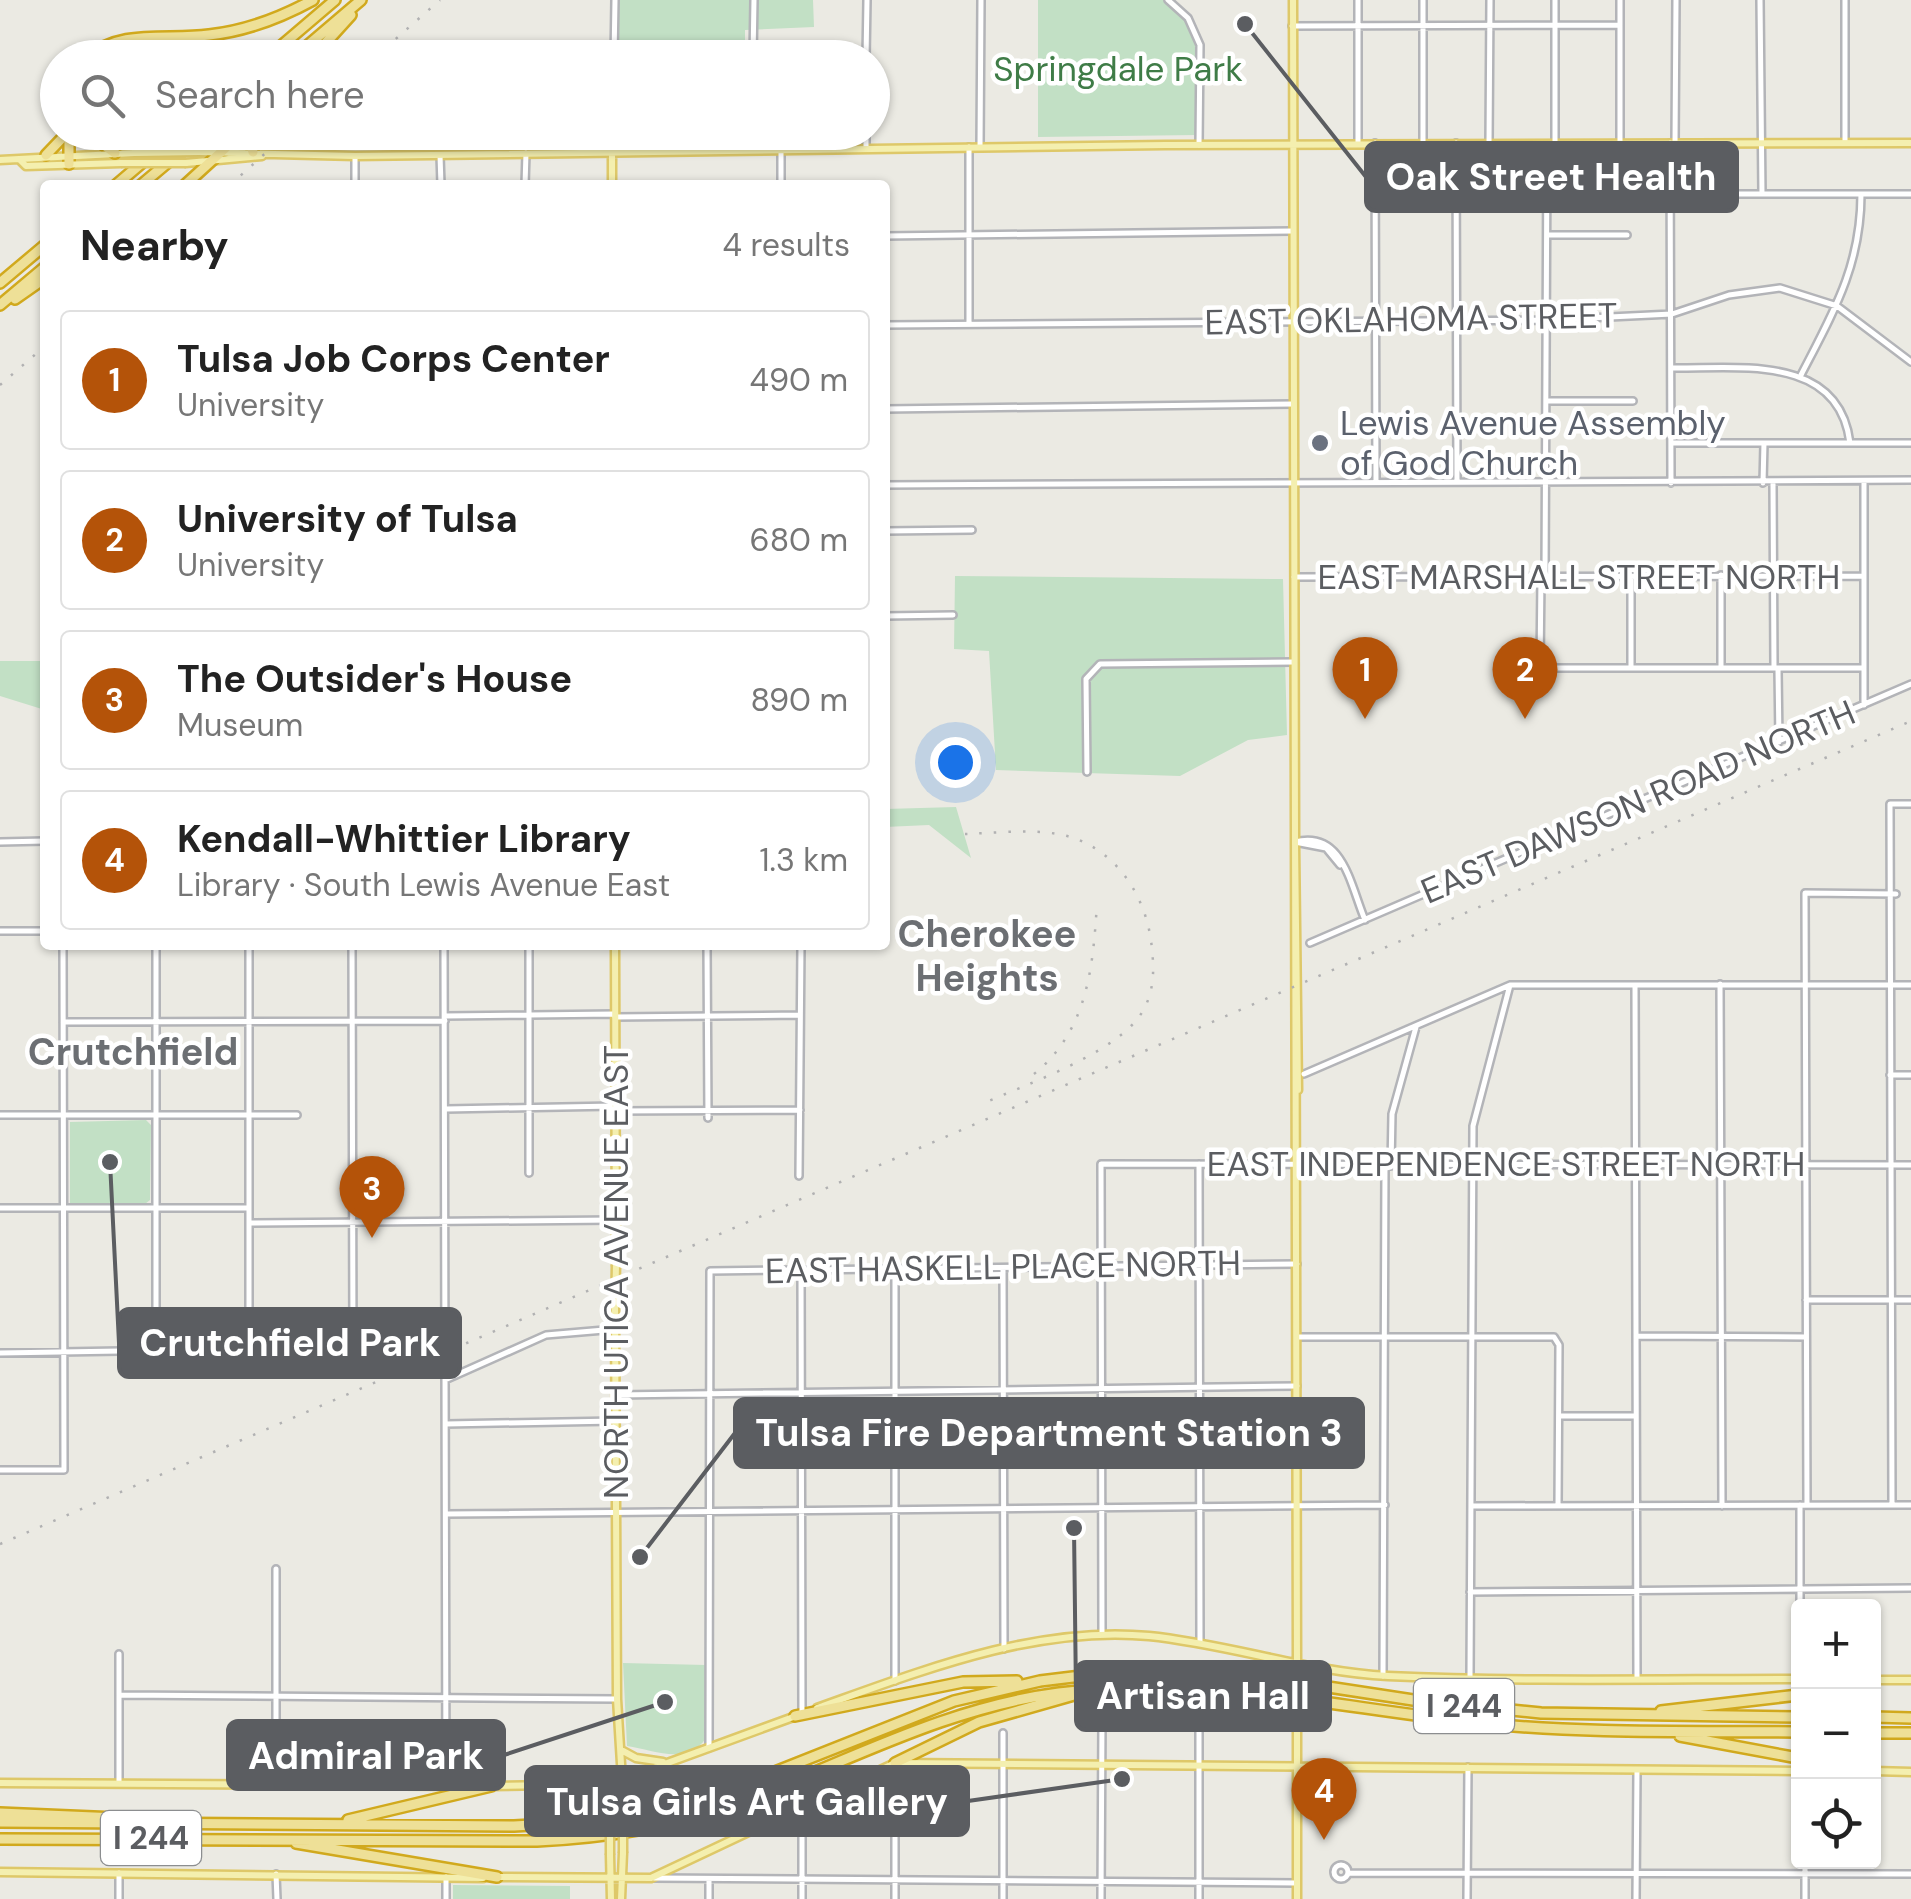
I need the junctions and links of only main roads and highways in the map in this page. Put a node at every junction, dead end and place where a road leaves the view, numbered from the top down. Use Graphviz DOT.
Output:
graph roads {
  1 [pos="313,0"];
  2 [pos="335,0"];
  3 [pos="363,0"];
  4 [pos="1292,0"];
  5 [pos="120,40"];
  6 [pos="288,40"];
  7 [pos="315,40"];
  8 [pos="328,40"];
  9 [pos="1292,144"];
  10 [pos="1911,144"];
  11 [pos="890,148"];
  12 [pos="50,150"];
  13 [pos="69,150"];
  14 [pos="110,150"];
  15 [pos="149,150"];
  16 [pos="157,150"];
  17 [pos="183,150"];
  18 [pos="222,150"];
  19 [pos="256,150"];
  20 [pos="752,150"];
  21 [pos="752,150"];
  22 [pos="780,150"];
  23 [pos="220,152"];
  24 [pos="612,152"];
  25 [pos="114,153"];
  26 [pos="46,154"];
  27 [pos="258,154"];
  28 [pos="69,159"];
  29 [pos="0,160"];
  30 [pos="20,160"];
  31 [pos="211,163"];
  32 [pos="131,172"];
  33 [pos="122,180"];
  34 [pos="148,180"];
  35 [pos="191,180"];
  36 [pos="612,180"];
  37 [pos="40,248"];
  38 [pos="40,271"];
  39 [pos="40,281"];
  40 [pos="0,283"];
  41 [pos="0,307"];
  42 [pos="615,950"];
  43 [pos="1297,1665"];
  44 [pos="1791,1679"];
  45 [pos="1040,1680"];
  46 [pos="1881,1680"];
  47 [pos="1911,1680"];
  48 [pos="1106,1687"];
  49 [pos="1791,1696"];
  50 [pos="798,1715"];
  51 [pos="1624,1715"];
  52 [pos="1791,1716"];
  53 [pos="1881,1717"];
  54 [pos="1911,1718"];
  55 [pos="1653,1730"];
  56 [pos="1791,1732"];
  57 [pos="1881,1733"];
  58 [pos="1911,1733"];
  59 [pos="622,1750"];
  60 [pos="1791,1757"];
  61 [pos="668,1763"];
  62 [pos="895,1763"];
  63 [pos="1297,1766"];
  64 [pos="1791,1771"];
  65 [pos="1881,1772"];
  66 [pos="1911,1772"];
  67 [pos="624,1780"];
  68 [pos="0,1783"];
  69 [pos="610,1784"];
  70 [pos="491,1786"];
  71 [pos="0,1812"];
  72 [pos="0,1822"];
  73 [pos="152,1823"];
  74 [pos="329,1824"];
  75 [pos="274,1838"];
  76 [pos="0,1839"];
  77 [pos="0,1872"];
  78 [pos="497,1877"];
  79 [pos="610,1878"];
  80 [pos="623,1878"];
  81 [pos="611,1899"];
  82 [pos="621,1899"];
  83 [pos="1297,1899"];
  1 -- 5 [label="highway"];
  2 -- 6 [label="highway"];
  3 -- 7 [label="highway"];
  3 -- 8 [label="highway"];
  4 -- 9 [label="main road"];
  9 -- 10 [label="main road"];
  9 -- 11 [label="main road"];
  9 -- 43 [label="main road"];
  12 -- 26 [label="highway"];
  13 -- 28 [label="highway"];
  14 -- 25 [label="highway"];
  15 -- 32 [label="highway"];
  16 -- 32 [label="highway"];
  17 -- 34 [label="highway"];
  18 -- 23 [label="highway"];
  19 -- 27 [label="highway"];
  20 -- 22 [label="main road"];
  21 -- 24 [label="main road"];
  23 -- 25 [label="main road, bridge"];
  23 -- 27 [label="main road"];
  23 -- 31 [label="highway"];
  24 -- 27 [label="main road"];
  24 -- 36 [label="main road"];
  25 -- 28 [label="main road"];
  26 -- 28 [label="main road"];
  26 -- 30 [label="main road"];
  27 -- 31 [label="main road"];
  28 -- 30 [label="main road"];
  28 -- 31 [label="main road, bridge"];
  29 -- 30 [label="main road"];
  31 -- 35 [label="highway"];
  32 -- 33 [label="highway"];
  37 -- 40 [label="highway"];
  38 -- 41 [label="highway"];
  39 -- 41 [label="highway"];
  42 -- 59 [label="main road, NORTH UTICA AVENUE EAST, bridge"];
  43 -- 44 [label="main road"];
  43 -- 50 [label="main road"];
  43 -- 63 [label="main road, bridge"];
  45 -- 50 [label="highway"];
  45 -- 51 [label="highway, I 244"];
  45 -- 74 [label="highway, I 244"];
  46 -- 47 [label="main road"];
  48 -- 55 [label="highway, I 244"];
  48 -- 62 [label="highway"];
  48 -- 75 [label="highway, I 244"];
  49 -- 51 [label="highway"];
  50 -- 61 [label="main road"];
  51 -- 52 [label="highway, I 244"];
  53 -- 54 [label="highway"];
  55 -- 56 [label="highway, I 244"];
  55 -- 60 [label="highway"];
  57 -- 58 [label="highway"];
  59 -- 61 [label="main road"];
  59 -- 67 [label="main road, NORTH UTICA AVENUE EAST"];
  61 -- 67 [label="main road"];
  62 -- 63 [label="main road"];
  62 -- 80 [label="main road"];
  63 -- 64 [label="main road"];
  63 -- 83 [label="main road"];
  65 -- 66 [label="main road"];
  67 -- 69 [label="main road"];
  67 -- 80 [label="main road, NORTH UTICA AVENUE EAST, bridge"];
  68 -- 70 [label="main road"];
  69 -- 70 [label="main road"];
  69 -- 79 [label="main road, bridge"];
  70 -- 74 [label="highway"];
  71 -- 73 [label="highway, I 244"];
  72 -- 73 [label="highway"];
  73 -- 74 [label="highway, I 244"];
  75 -- 76 [label="highway, I 244"];
  75 -- 78 [label="highway"];
  77 -- 78 [label="main road"];
  78 -- 79 [label="main road"];
  79 -- 80 [label="main road"];
  79 -- 81 [label="main road"];
  80 -- 82 [label="main road, NORTH UTICA AVENUE EAST"];
}
